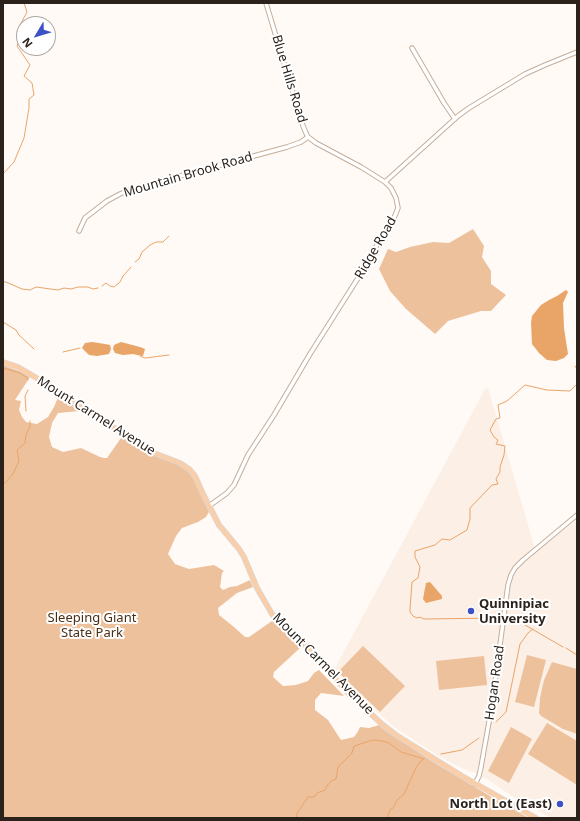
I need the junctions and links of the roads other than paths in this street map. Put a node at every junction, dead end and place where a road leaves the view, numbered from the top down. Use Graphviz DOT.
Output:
graph roads {
  1 [pos="266,3"];
  2 [pos="412,48"];
  3 [pos="577,52"];
  4 [pos="455,119"];
  5 [pos="308,137"];
  6 [pos="385,182"];
  7 [pos="79,231"];
  8 [pos="3,362"];
  9 [pos="209,506"];
  10 [pos="577,514"];
  11 [pos="475,784"];
  12 [pos="536,818"];
  1 -- 5 [label="street, Blue Hills Road"];
  2 -- 4 [label="street"];
  3 -- 4 [label="street"];
  4 -- 6 [label="street"];
  5 -- 6 [label="street, Blue Hills Road"];
  5 -- 7 [label="street, Mountain Brook Road"];
  6 -- 9 [label="street, Ridge Road"];
  8 -- 9 [label="main road, Mount Carmel Avenue"];
  9 -- 11 [label="main road, Mount Carmel Avenue"];
  10 -- 11 [label="street, Hogan Road"];
  11 -- 12 [label="main road, Mount Carmel Avenue"];
}
